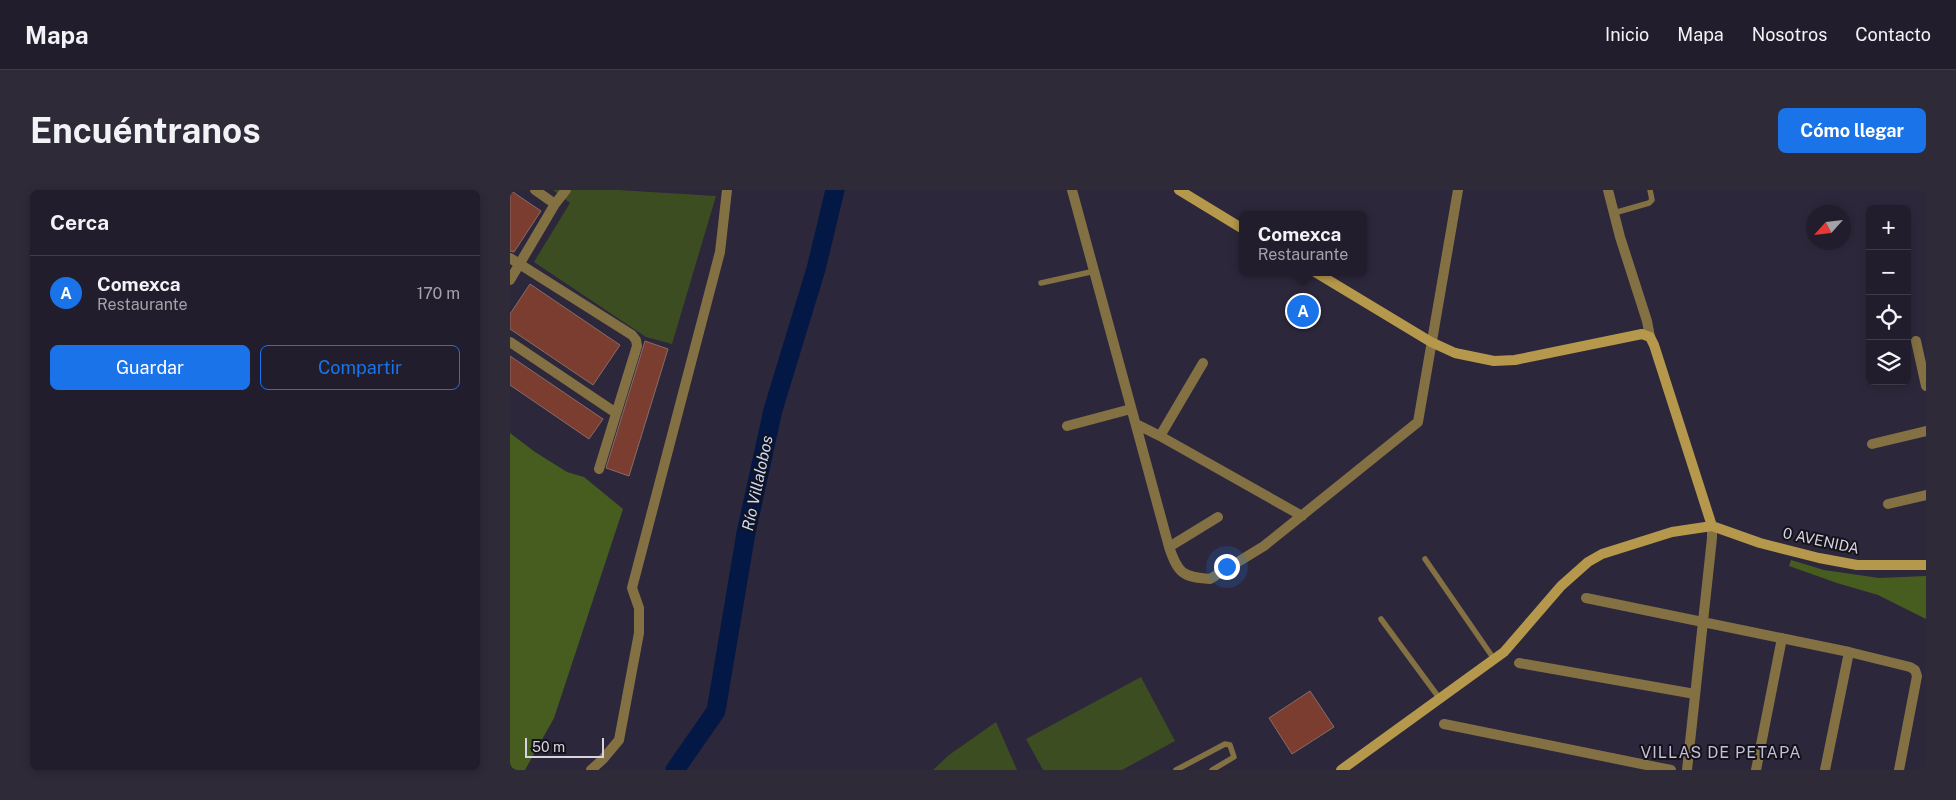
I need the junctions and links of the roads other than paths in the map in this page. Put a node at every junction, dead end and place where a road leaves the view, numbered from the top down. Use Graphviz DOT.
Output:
graph roads {
  1 [pos="535,190"];
  2 [pos="566,190"];
  3 [pos="727,190"];
  4 [pos="1072,190"];
  5 [pos="1178,190"];
  6 [pos="1458,190"];
  7 [pos="1608,190"];
  8 [pos="1650,190"];
  9 [pos="556,204"];
  10 [pos="1614,213"];
  11 [pos="1239,227"];
  12 [pos="510,258"];
  13 [pos="520,264"];
  14 [pos="1095,271"];
  15 [pos="1321,276"];
  16 [pos="510,280"];
  17 [pos="1041,283"];
  18 [pos="1650,337"];
  19 [pos="1916,341"];
  20 [pos="510,342"];
  21 [pos="1431,342"];
  22 [pos="1203,364"];
  23 [pos="1926,386"];
  24 [pos="1131,409"];
  25 [pos="616,413"];
  26 [pos="1136,424"];
  27 [pos="1067,426"];
  28 [pos="1926,431"];
  29 [pos="1160,436"];
  30 [pos="1872,444"];
  31 [pos="599,469"];
  32 [pos="1926,495"];
  33 [pos="1888,504"];
  34 [pos="1302,516"];
  35 [pos="1218,517"];
  36 [pos="1712,526"];
  37 [pos="1169,547"];
  38 [pos="1425,559"];
  39 [pos="1926,565"];
  40 [pos="1586,598"];
  41 [pos="1381,619"];
  42 [pos="1703,622"];
  43 [pos="1782,638"];
  44 [pos="1849,652"];
  45 [pos="1494,659"];
  46 [pos="1519,663"];
  47 [pos="1695,694"];
  48 [pos="1440,699"];
  49 [pos="1444,724"];
  50 [pos="591,770"];
  51 [pos="1176,770"];
  52 [pos="1212,770"];
  53 [pos="1341,770"];
  54 [pos="1671,770"];
  55 [pos="1687,770"];
  56 [pos="1756,770"];
  57 [pos="1825,770"];
  58 [pos="1899,770"];
  1 -- 9 [label="street"];
  2 -- 9 [label="street"];
  3 -- 50 [label="street"];
  4 -- 14 [label="street"];
  5 -- 11 [label="main road"];
  6 -- 21 [label="street"];
  7 -- 10 [label="street"];
  8 -- 10 [label="lane"];
  9 -- 13 [label="street"];
  10 -- 18 [label="street"];
  12 -- 13 [label="street"];
  13 -- 16 [label="street"];
  13 -- 25 [label="street"];
  14 -- 17 [label="lane"];
  14 -- 24 [label="street"];
  15 -- 21 [label="main road"];
  18 -- 21 [label="main road"];
  18 -- 36 [label="main road"];
  19 -- 23 [label="street"];
  20 -- 25 [label="street"];
  21 -- 34 [label="street"];
  22 -- 29 [label="street"];
  24 -- 26 [label="street"];
  24 -- 27 [label="street"];
  25 -- 31 [label="street"];
  26 -- 29 [label="street"];
  26 -- 37 [label="street"];
  28 -- 30 [label="street"];
  29 -- 34 [label="street"];
  32 -- 33 [label="street"];
  34 -- 37 [label="street"];
  35 -- 37 [label="street"];
  36 -- 39 [label="main road, 0 AVENIDA"];
  36 -- 42 [label="street"];
  36 -- 45 [label="main road"];
  38 -- 45 [label="lane"];
  40 -- 42 [label="street"];
  41 -- 48 [label="lane"];
  42 -- 43 [label="street"];
  42 -- 47 [label="street"];
  43 -- 44 [label="street"];
  43 -- 56 [label="street"];
  44 -- 57 [label="street"];
  44 -- 58 [label="street"];
  45 -- 48 [label="main road"];
  46 -- 47 [label="street"];
  47 -- 55 [label="street"];
  48 -- 53 [label="main road"];
  49 -- 54 [label="street"];
  51 -- 52 [label="lane"];
}
